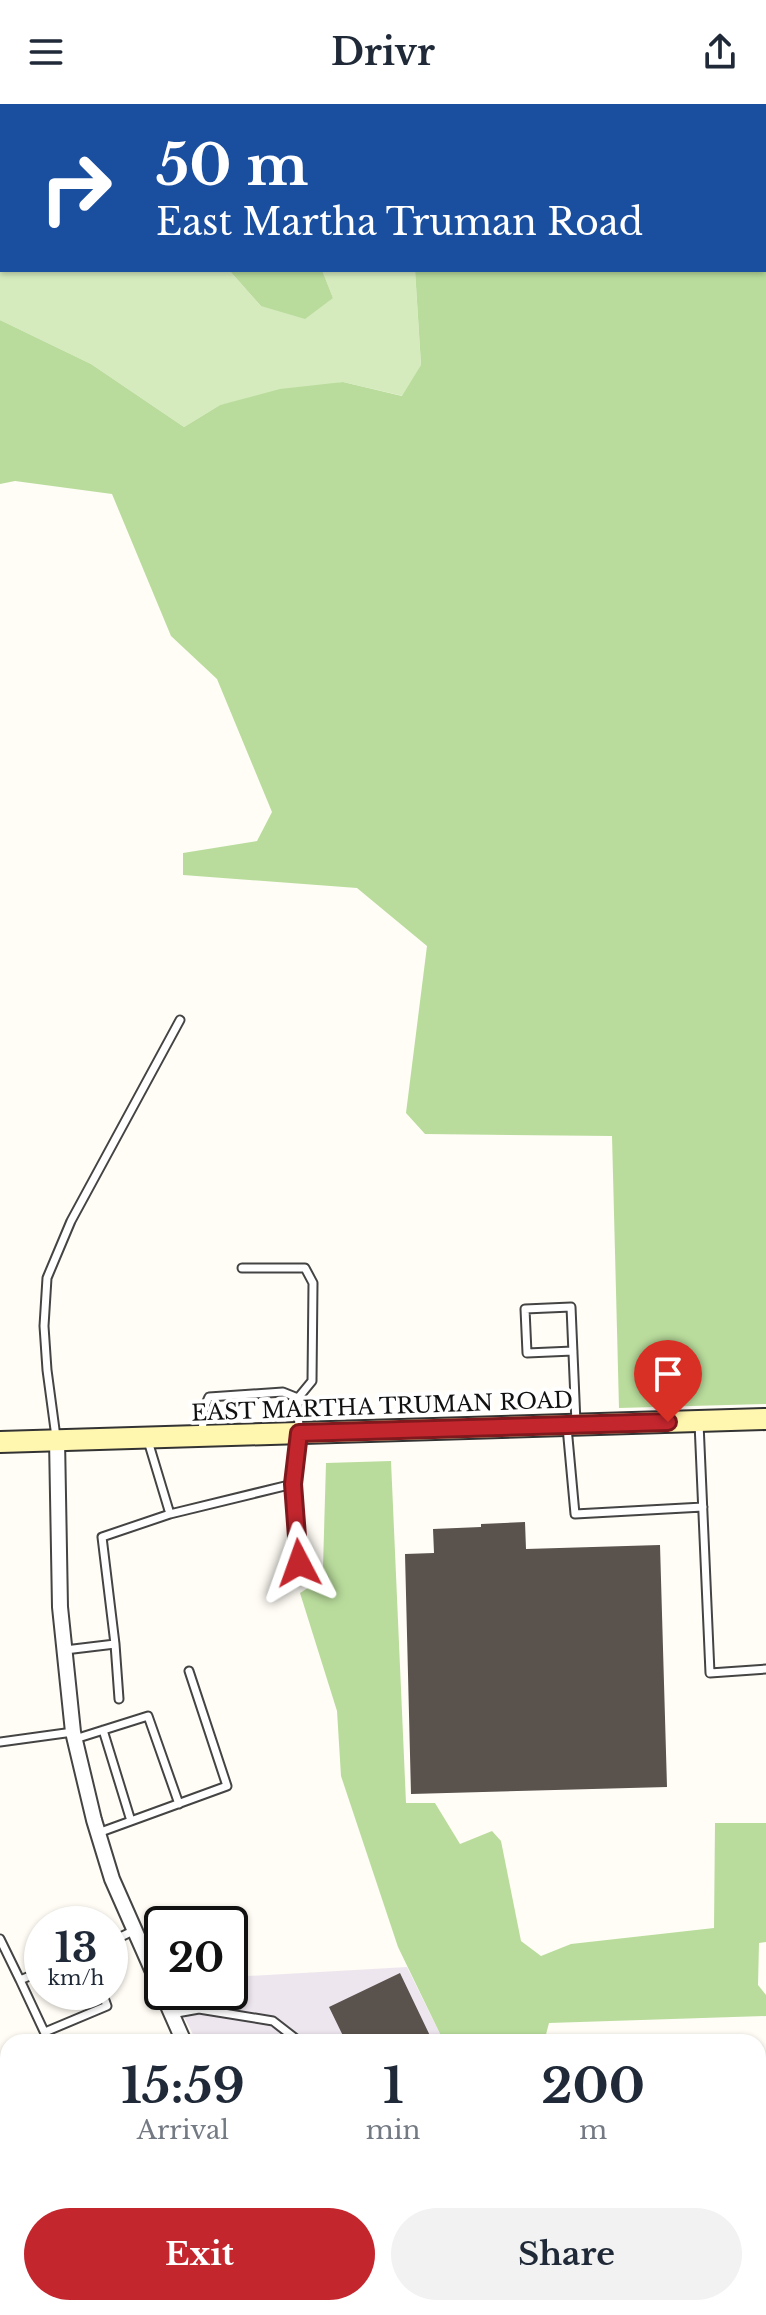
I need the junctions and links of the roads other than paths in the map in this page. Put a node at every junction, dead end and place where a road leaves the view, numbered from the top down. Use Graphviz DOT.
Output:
graph roads {
  1 [pos="180,1020"];
  2 [pos="242,1268"];
  3 [pos="573,1351"];
  4 [pos="298,1398"];
  5 [pos="766,1419"];
  6 [pos="699,1421"];
  7 [pos="572,1425"];
  8 [pos="299,1433"];
  9 [pos="202,1436"];
  10 [pos="147,1437"];
  11 [pos="57,1439"];
  12 [pos="0,1442"];
  13 [pos="293,1484"];
  14 [pos="703,1507"];
  15 [pos="170,1514"];
  16 [pos="299,1563"];
  17 [pos="115,1644"];
  18 [pos="65,1650"];
  19 [pos="766,1669"];
  20 [pos="189,1671"];
  21 [pos="119,1699"];
  22 [pos="103,1730"];
  23 [pos="74,1735"];
  24 [pos="0,1742"];
  25 [pos="179,1804"];
  26 [pos="131,1821"];
  27 [pos="98,1833"];
  28 [pos="135,1930"];
  29 [pos="128,1933"];
  30 [pos="0,1939"];
  31 [pos="24,1978"];
  32 [pos="20,1980"];
  33 [pos="97,2010"];
  34 [pos="171,2014"];
  35 [pos="45,2032"];
  36 [pos="180,2034"];
  37 [pos="290,2034"];
  1 -- 11 [label="lane"];
  2 -- 4 [label="lane"];
  3 -- 3 [label="lane"];
  3 -- 7 [label="lane"];
  4 -- 8 [label="lane"];
  4 -- 9 [label="lane"];
  5 -- 6 [label="main road, EAST MARTHA TRUMAN ROAD"];
  6 -- 7 [label="main road, EAST MARTHA TRUMAN ROAD"];
  6 -- 14 [label="lane"];
  7 -- 8 [label="main road, EAST MARTHA TRUMAN ROAD"];
  7 -- 14 [label="lane"];
  8 -- 9 [label="main road, EAST MARTHA TRUMAN ROAD"];
  8 -- 13 [label="lane"];
  9 -- 10 [label="main road, EAST MARTHA TRUMAN ROAD"];
  10 -- 11 [label="main road, EAST MARTHA TRUMAN ROAD"];
  10 -- 15 [label="lane"];
  11 -- 12 [label="main road, EAST MARTHA TRUMAN ROAD"];
  11 -- 18 [label="street"];
  13 -- 15 [label="lane"];
  13 -- 16 [label="lane"];
  14 -- 19 [label="lane"];
  15 -- 17 [label="lane"];
  17 -- 18 [label="lane"];
  17 -- 21 [label="lane"];
  18 -- 23 [label="street"];
  20 -- 25 [label="lane"];
  22 -- 23 [label="lane"];
  22 -- 25 [label="lane"];
  22 -- 26 [label="lane"];
  23 -- 24 [label="lane"];
  23 -- 27 [label="street"];
  25 -- 26 [label="lane"];
  26 -- 27 [label="lane"];
  27 -- 28 [label="street"];
  28 -- 29 [label="lane"];
  28 -- 34 [label="street"];
  30 -- 32 [label="lane"];
  31 -- 32 [label="lane"];
  32 -- 35 [label="lane"];
  33 -- 35 [label="lane"];
  34 -- 36 [label="street"];
  34 -- 37 [label="lane"];
}
